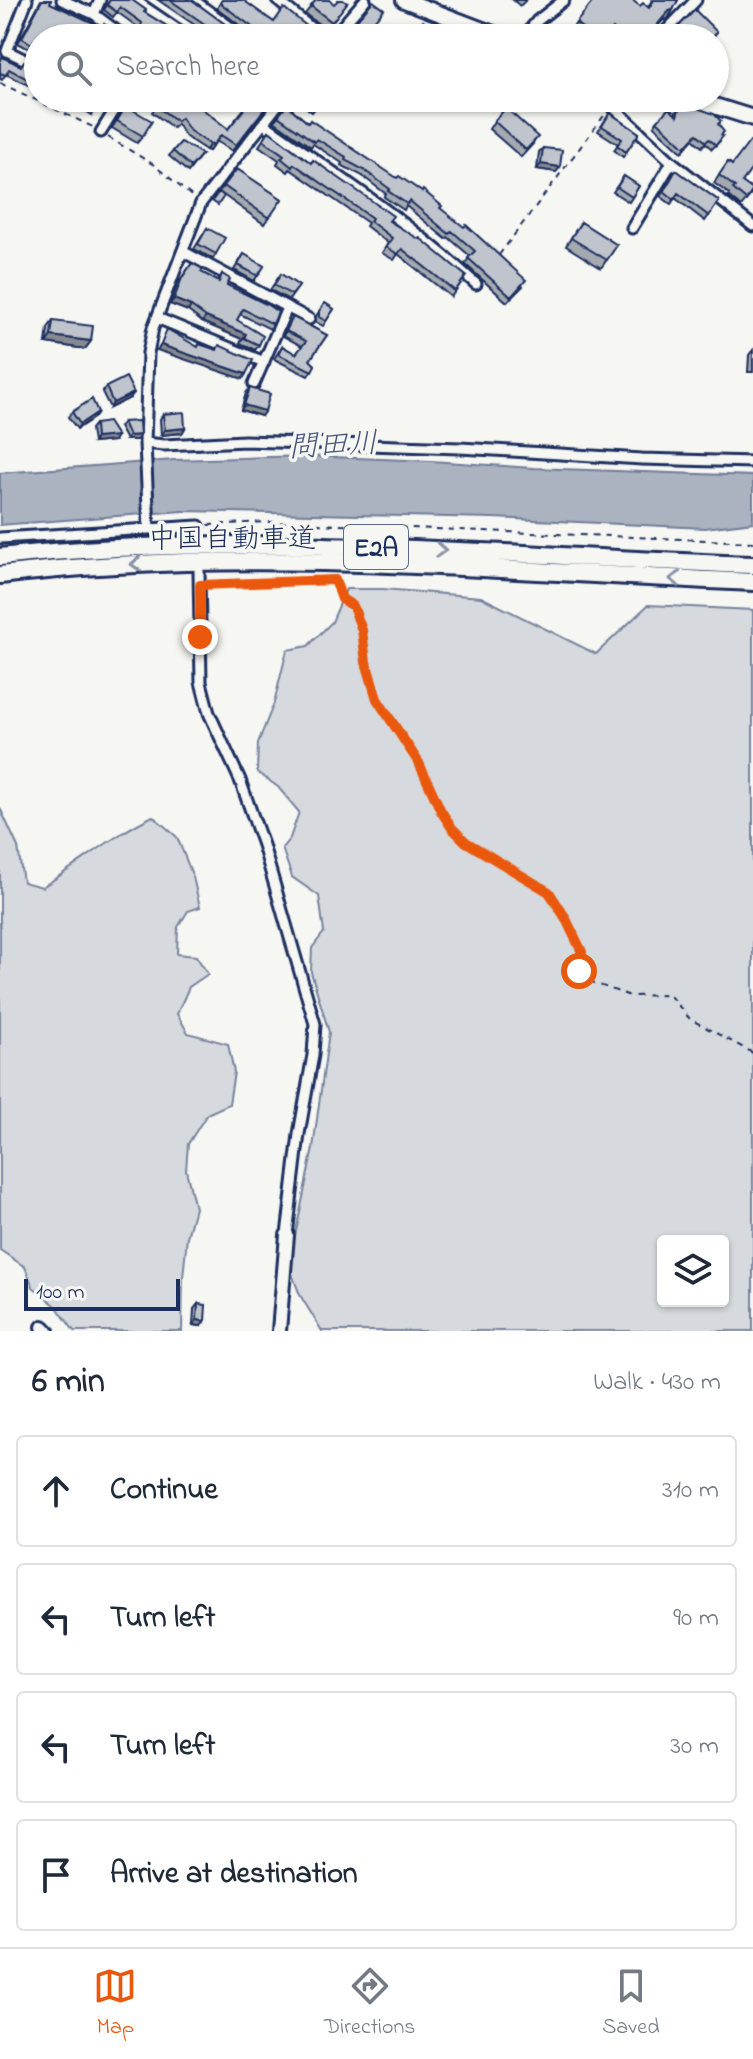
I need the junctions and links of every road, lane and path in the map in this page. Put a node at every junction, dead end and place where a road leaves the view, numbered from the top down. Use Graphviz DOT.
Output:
graph roads {
  1 [pos="27,0"];
  2 [pos="62,0"];
  3 [pos="100,0"];
  4 [pos="134,0"];
  5 [pos="193,0"];
  6 [pos="277,0"];
  7 [pos="365,0"];
  8 [pos="404,0"];
  9 [pos="564,0"];
  10 [pos="696,0"];
  11 [pos="94,14"];
  12 [pos="107,24"];
  13 [pos="169,24"];
  14 [pos="226,24"];
  15 [pos="306,24"];
  16 [pos="344,24"];
  17 [pos="467,24"];
  18 [pos="535,24"];
  19 [pos="673,24"];
  20 [pos="24,59"];
  21 [pos="729,110"];
  22 [pos="113,112"];
  23 [pos="273,112"];
  24 [pos="607,112"];
  25 [pos="624,112"];
  26 [pos="753,118"];
  27 [pos="264,124"];
  28 [pos="101,132"];
  29 [pos="672,162"];
  30 [pos="753,226"];
  31 [pos="632,228"];
  32 [pos="184,252"];
  33 [pos="495,259"];
  34 [pos="476,284"];
  35 [pos="287,308"];
  36 [pos="157,318"];
  37 [pos="309,319"];
  38 [pos="264,362"];
  39 [pos="254,384"];
  40 [pos="145,443"];
  41 [pos="753,462"];
  42 [pos="148,524"];
  43 [pos="199,526"];
  44 [pos="0,538"];
  45 [pos="753,542"];
  46 [pos="0,557"];
  47 [pos="753,565"];
  48 [pos="199,571"];
  49 [pos="0,575"];
  50 [pos="753,582"];
  51 [pos="200,585"];
  52 [pos="753,1053"];
  53 [pos="287,1235"];
  54 [pos="279,1331"];
  1 -- 20 [label="street"];
  2 -- 11 [label="street"];
  3 -- 11 [label="street"];
  4 -- 13 [label="street"];
  5 -- 14 [label="street"];
  6 -- 15 [label="street"];
  7 -- 16 [label="street"];
  8 -- 17 [label="main road"];
  9 -- 18 [label="street"];
  10 -- 19 [label="street"];
  11 -- 12 [label="street"];
  21 -- 26 [label="main road"];
  22 -- 28 [label="street"];
  23 -- 27 [label="street"];
  24 -- 33 [label="path"];
  25 -- 29 [label="street"];
  27 -- 32 [label="street"];
  27 -- 34 [label="street"];
  29 -- 30 [label="street"];
  29 -- 31 [label="street"];
  32 -- 35 [label="street"];
  32 -- 36 [label="street"];
  35 -- 37 [label="street"];
  35 -- 38 [label="street"];
  36 -- 38 [label="street"];
  36 -- 40 [label="street"];
  38 -- 39 [label="street"];
  40 -- 41 [label="street"];
  40 -- 42 [label="street"];
  42 -- 43 [label="street"];
  42 -- 44 [label="street"];
  43 -- 45 [label="path"];
  46 -- 47 [label="highway, 中国自動車道 / E2A, one-way"];
  48 -- 51 [label="street"];
  50 -- 49 [label="highway, 中国自動車道 / E2A, one-way"];
  51 -- 52 [label="path"];
  51 -- 53 [label="street"];
  53 -- 54 [label="street"];
}
